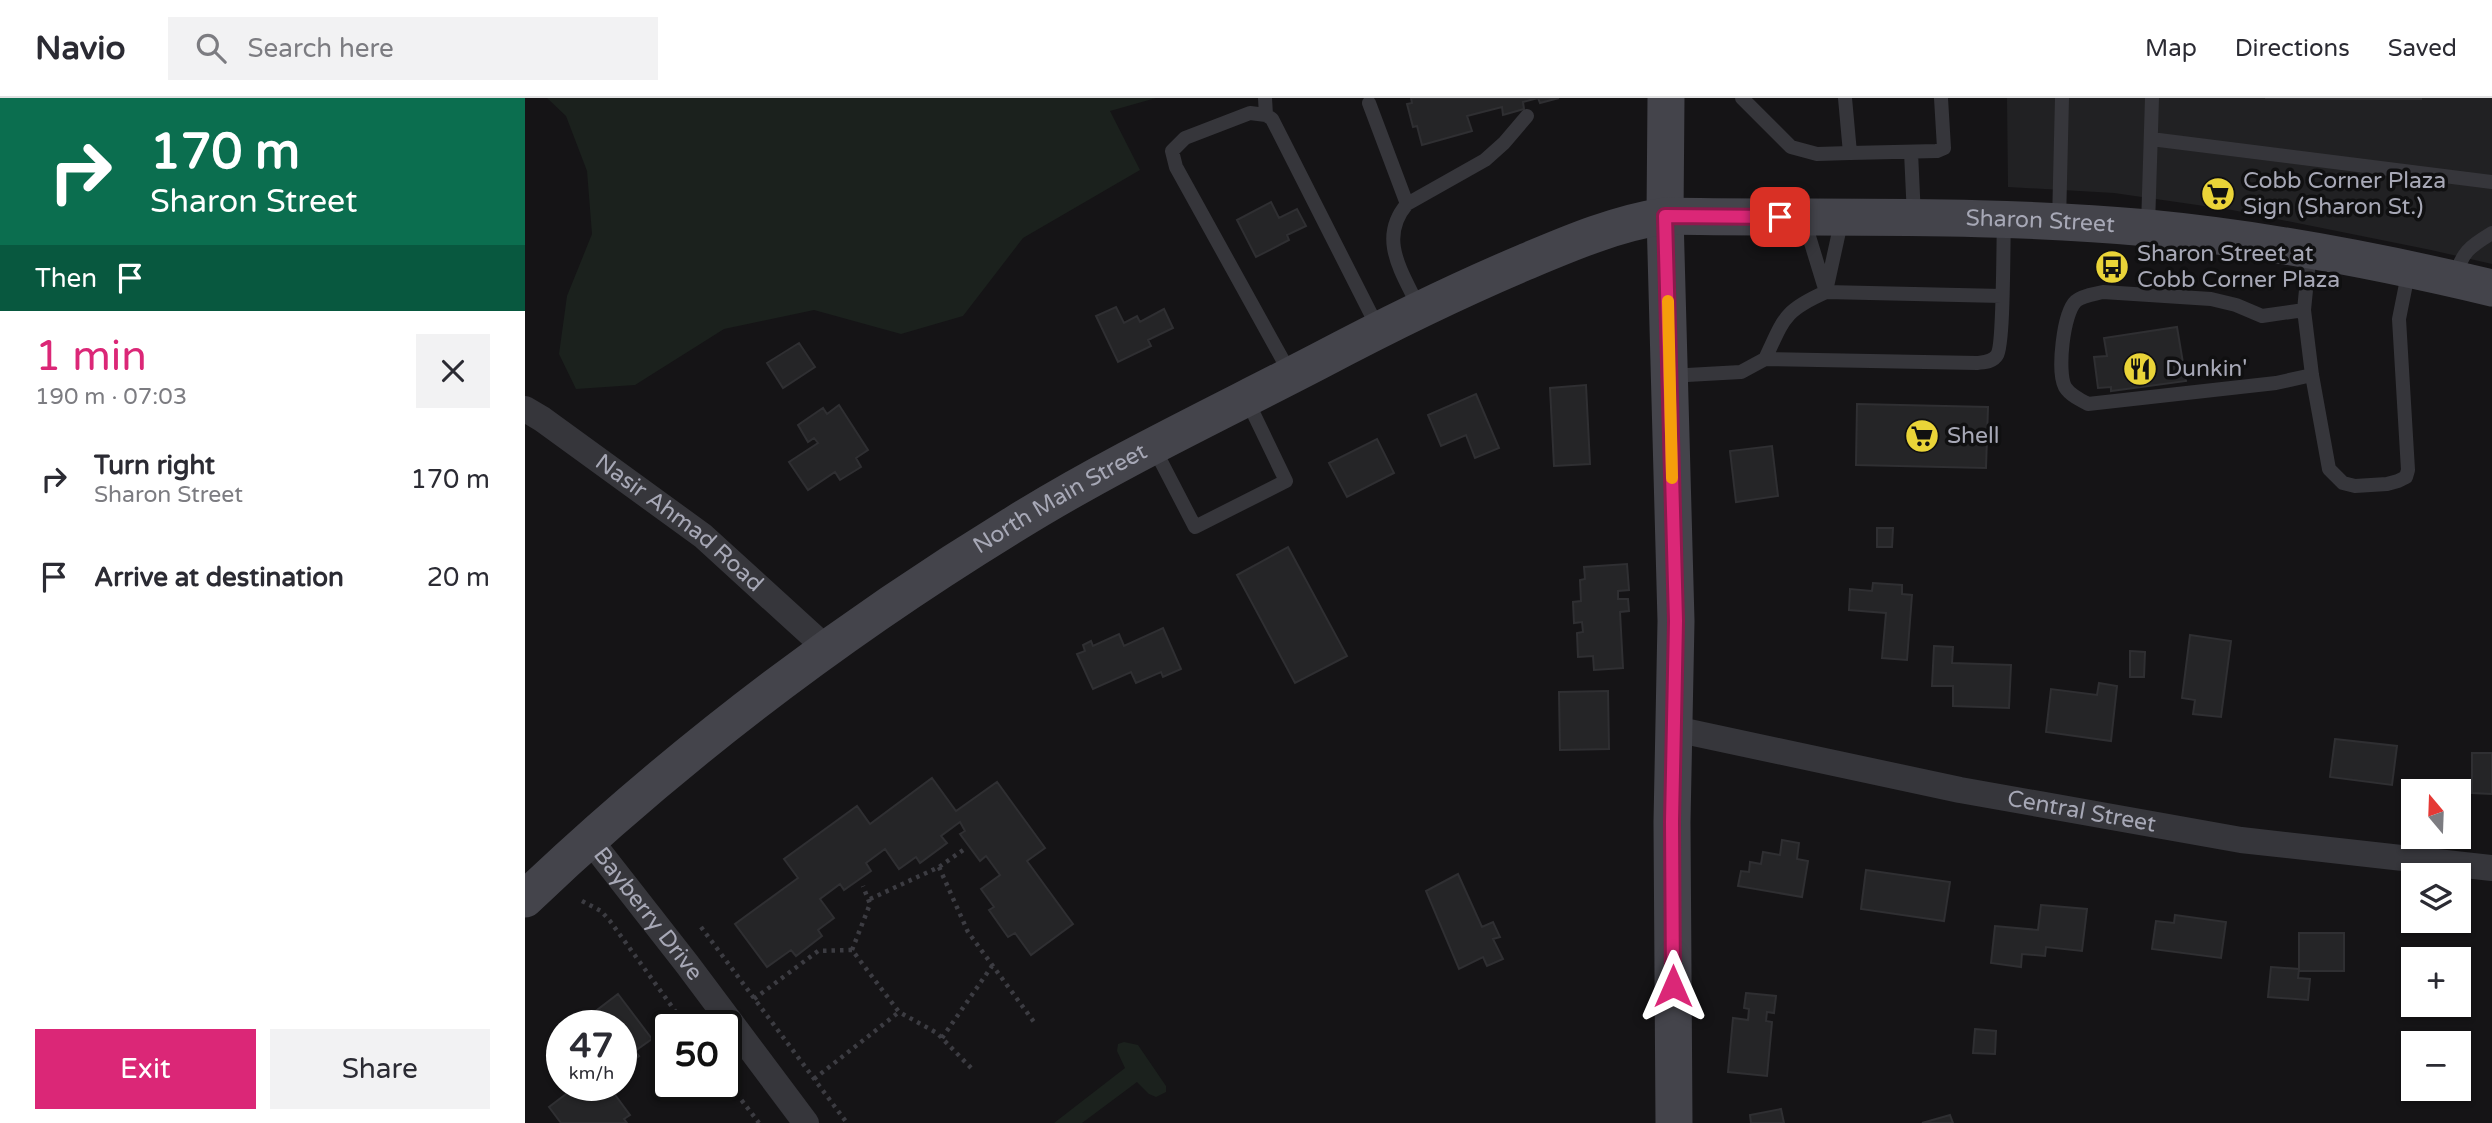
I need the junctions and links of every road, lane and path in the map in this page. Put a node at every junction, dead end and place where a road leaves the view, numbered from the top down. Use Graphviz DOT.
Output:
graph roads {
  1 [pos="1265,98"];
  2 [pos="1666,98"];
  3 [pos="1742,98"];
  4 [pos="1845,98"];
  5 [pos="1941,98"];
  6 [pos="2061,98"];
  7 [pos="2152,98"];
  8 [pos="1369,103"];
  9 [pos="1266,115"];
  10 [pos="1527,116"];
  11 [pos="2151,139"];
  12 [pos="1911,152"];
  13 [pos="1850,153"];
  14 [pos="2492,182"];
  15 [pos="1407,204"];
  16 [pos="1665,216"];
  17 [pos="1804,217"];
  18 [pos="1842,217"];
  19 [pos="1914,218"];
  20 [pos="2004,220"];
  21 [pos="2059,222"];
  22 [pos="2147,228"];
  23 [pos="2492,233"];
  24 [pos="2310,249"];
  25 [pos="2409,269"];
  26 [pos="2454,279"];
  27 [pos="2492,288"];
  28 [pos="1826,292"];
  29 [pos="2002,296"];
  30 [pos="1419,308"];
  31 [pos="2304,310"];
  32 [pos="1379,329"];
  33 [pos="1765,359"];
  34 [pos="1291,375"];
  35 [pos="2312,375"];
  36 [pos="1669,376"];
  37 [pos="1246,398"];
  38 [pos="525,409"];
  39 [pos="1153,446"];
  40 [pos="827,649"];
  41 [pos="1675,729"];
  42 [pos="590,840"];
  43 [pos="966,848"];
  44 [pos="939,867"];
  45 [pos="2492,868"];
  46 [pos="863,886"];
  47 [pos="525,899"];
  48 [pos="870,899"];
  49 [pos="582,901"];
  50 [pos="701,927"];
  51 [pos="852,950"];
  52 [pos="992,966"];
  53 [pos="754,999"];
  54 [pos="674,1010"];
  55 [pos="899,1012"];
  56 [pos="1034,1022"];
  57 [pos="942,1038"];
  58 [pos="974,1070"];
  59 [pos="814,1079"];
  60 [pos="742,1101"];
  61 [pos="759,1123"];
  62 [pos="806,1123"];
  63 [pos="847,1123"];
  64 [pos="1674,1123"];
  1 -- 9 [label="lane"];
  2 -- 16 [label="main road"];
  3 -- 13 [label="lane"];
  4 -- 13 [label="lane"];
  5 -- 12 [label="lane"];
  6 -- 21 [label="lane"];
  7 -- 11 [label="lane"];
  8 -- 15 [label="lane"];
  9 -- 32 [label="lane"];
  9 -- 34 [label="lane"];
  10 -- 15 [label="lane"];
  11 -- 14 [label="lane"];
  11 -- 22 [label="lane"];
  12 -- 13 [label="lane"];
  12 -- 19 [label="lane"];
  15 -- 30 [label="lane"];
  16 -- 17 [label="main road, Sharon Street"];
  16 -- 30 [label="main road, North Main Street"];
  16 -- 36 [label="main road"];
  17 -- 18 [label="main road, Sharon Street"];
  17 -- 28 [label="lane"];
  18 -- 19 [label="main road, Sharon Street"];
  18 -- 28 [label="lane"];
  19 -- 20 [label="main road, Sharon Street"];
  20 -- 21 [label="main road, Sharon Street"];
  20 -- 29 [label="lane"];
  21 -- 22 [label="main road, Sharon Street"];
  22 -- 24 [label="main road, Sharon Street"];
  23 -- 26 [label="lane"];
  24 -- 25 [label="main road, Sharon Street"];
  24 -- 31 [label="lane"];
  25 -- 26 [label="main road, Sharon Street"];
  25 -- 35 [label="lane"];
  26 -- 27 [label="main road, Sharon Street"];
  28 -- 29 [label="lane"];
  28 -- 33 [label="lane"];
  29 -- 33 [label="lane"];
  30 -- 32 [label="main road, North Main Street"];
  31 -- 35 [label="lane"];
  31 -- 35 [label="lane"];
  32 -- 34 [label="main road, North Main Street"];
  33 -- 36 [label="lane"];
  34 -- 37 [label="main road, North Main Street"];
  36 -- 41 [label="main road"];
  37 -- 39 [label="main road, North Main Street"];
  37 -- 39 [label="lane"];
  38 -- 40 [label="street, Nasir Ahmad Road"];
  39 -- 40 [label="main road, North Main Street"];
  40 -- 42 [label="main road, North Main Street"];
  41 -- 45 [label="street, Central Street"];
  41 -- 64 [label="main road"];
  42 -- 47 [label="main road, North Main Street"];
  42 -- 62 [label="street, Bayberry Drive"];
  43 -- 44 [label="path"];
  44 -- 48 [label="path"];
  44 -- 52 [label="path"];
  46 -- 48 [label="path"];
  48 -- 51 [label="path"];
  49 -- 54 [label="path"];
  50 -- 53 [label="path"];
  51 -- 53 [label="path"];
  51 -- 55 [label="path"];
  52 -- 56 [label="path"];
  52 -- 57 [label="path"];
  53 -- 59 [label="path"];
  55 -- 57 [label="path"];
  55 -- 59 [label="path"];
  57 -- 58 [label="path"];
  59 -- 63 [label="path"];
  60 -- 61 [label="path"];
}
